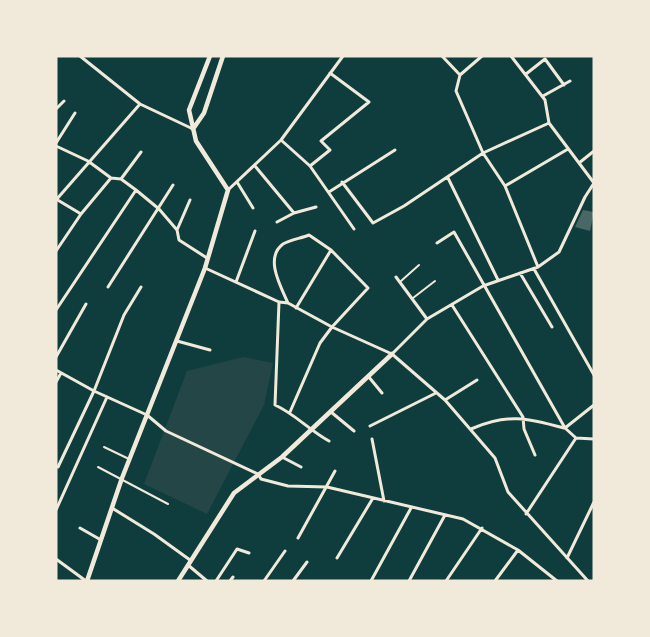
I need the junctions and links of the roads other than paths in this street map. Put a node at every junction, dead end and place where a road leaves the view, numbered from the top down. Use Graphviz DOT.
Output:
graph roads {
  1 [pos="80,56"];
  2 [pos="210,56"];
  3 [pos="222,56"];
  4 [pos="343,56"];
  5 [pos="442,56"];
  6 [pos="482,56"];
  7 [pos="511,56"];
  8 [pos="330,73"];
  9 [pos="526,74"];
  10 [pos="460,75"];
  11 [pos="570,81"];
  12 [pos="564,85"];
  13 [pos="543,96"];
  14 [pos="64,101"];
  15 [pos="140,104"];
  16 [pos="56,109"];
  17 [pos="75,113"];
  18 [pos="549,123"];
  19 [pos="193,129"];
  20 [pos="281,140"];
  21 [pos="56,144"];
  22 [pos="568,149"];
  23 [pos="395,150"];
  24 [pos="594,151"];
  25 [pos="141,152"];
  26 [pos="483,153"];
  27 [pos="88,161"];
  28 [pos="579,163"];
  29 [pos="255,166"];
  30 [pos="310,166"];
  31 [pos="111,178"];
  32 [pos="448,178"];
  33 [pos="121,179"];
  34 [pos="237,182"];
  35 [pos="342,182"];
  36 [pos="594,183"];
  37 [pos="173,185"];
  38 [pos="505,186"];
  39 [pos="136,190"];
  40 [pos="228,190"];
  41 [pos="329,192"];
  42 [pos="56,199"];
  43 [pos="190,200"];
  44 [pos="316,207"];
  45 [pos="253,208"];
  46 [pos="159,209"];
  47 [pos="294,213"];
  48 [pos="81,214"];
  49 [pos="277,222"];
  50 [pos="354,229"];
  51 [pos="177,230"];
  52 [pos="255,230"];
  53 [pos="437,243"];
  54 [pos="331,250"];
  55 [pos="56,251"];
  56 [pos="207,258"];
  57 [pos="419,265"];
  58 [pos="538,267"];
  59 [pos="205,268"];
  60 [pos="534,269"];
  61 [pos="520,274"];
  62 [pos="396,277"];
  63 [pos="498,280"];
  64 [pos="435,281"];
  65 [pos="236,282"];
  66 [pos="400,282"];
  67 [pos="483,286"];
  68 [pos="108,287"];
  69 [pos="141,287"];
  70 [pos="413,298"];
  71 [pos="279,302"];
  72 [pos="288,303"];
  73 [pos="86,304"];
  74 [pos="452,305"];
  75 [pos="296,308"];
  76 [pos="56,310"];
  77 [pos="427,319"];
  78 [pos="332,327"];
  79 [pos="552,327"];
  80 [pos="176,341"];
  81 [pos="210,350"];
  82 [pos="392,354"];
  83 [pos="56,357"];
  84 [pos="56,370"];
  85 [pos="62,373"];
  86 [pos="594,375"];
  87 [pos="367,376"];
  88 [pos="477,380"];
  89 [pos="56,382"];
  90 [pos="94,391"];
  91 [pos="382,393"];
  92 [pos="436,393"];
  93 [pos="107,397"];
  94 [pos="445,400"];
  95 [pos="594,405"];
  96 [pos="290,412"];
  97 [pos="330,412"];
  98 [pos="147,415"];
  99 [pos="524,417"];
  100 [pos="370,426"];
  101 [pos="471,428"];
  102 [pos="565,428"];
  103 [pos="310,431"];
  104 [pos="354,431"];
  105 [pos="576,438"];
  106 [pos="372,439"];
  107 [pos="594,439"];
  108 [pos="329,441"];
  109 [pos="104,447"];
  110 [pos="535,454"];
  111 [pos="282,457"];
  112 [pos="129,459"];
  113 [pos="56,466"];
  114 [pos="98,467"];
  115 [pos="300,467"];
  116 [pos="335,471"];
  117 [pos="258,474"];
  118 [pos="122,478"];
  119 [pos="327,487"];
  120 [pos="373,498"];
  121 [pos="384,501"];
  122 [pos="594,502"];
  123 [pos="168,504"];
  124 [pos="112,508"];
  125 [pos="410,508"];
  126 [pos="56,510"];
  127 [pos="526,514"];
  128 [pos="445,515"];
  129 [pos="80,528"];
  130 [pos="482,528"];
  131 [pos="298,538"];
  132 [pos="101,540"];
  133 [pos="518,550"];
  134 [pos="286,551"];
  135 [pos="249,553"];
  136 [pos="337,558"];
  137 [pos="566,558"];
  138 [pos="56,559"];
  139 [pos="188,562"];
  140 [pos="307,562"];
  141 [pos="86,581"];
  142 [pos="178,581"];
  143 [pos="207,581"];
  144 [pos="216,581"];
  145 [pos="264,581"];
  146 [pos="294,581"];
  147 [pos="371,581"];
  148 [pos="409,581"];
  149 [pos="446,581"];
  150 [pos="495,581"];
  151 [pos="557,581"];
  152 [pos="588,581"];
  1 -- 15 [label="street"];
  2 -- 19 [label="main road"];
  3 -- 19 [label="main road"];
  4 -- 8 [label="street"];
  5 -- 10 [label="street"];
  6 -- 10 [label="street"];
  7 -- 9 [label="street"];
  8 -- 20 [label="street"];
  8 -- 30 [label="street"];
  9 -- 12 [label="street"];
  9 -- 13 [label="street"];
  10 -- 26 [label="street"];
  11 -- 12 [label="street"];
  12 -- 13 [label="street"];
  13 -- 18 [label="street"];
  14 -- 16 [label="street"];
  15 -- 19 [label="street"];
  15 -- 27 [label="street"];
  17 -- 21 [label="street"];
  18 -- 22 [label="street"];
  18 -- 26 [label="street"];
  19 -- 40 [label="main road"];
  20 -- 29 [label="street"];
  20 -- 30 [label="street"];
  21 -- 27 [label="street"];
  22 -- 28 [label="street"];
  22 -- 38 [label="street"];
  23 -- 35 [label="street"];
  24 -- 28 [label="street"];
  25 -- 33 [label="street"];
  26 -- 32 [label="street"];
  26 -- 38 [label="street"];
  27 -- 31 [label="street"];
  27 -- 42 [label="street"];
  28 -- 36 [label="street"];
  29 -- 34 [label="street"];
  29 -- 47 [label="street"];
  30 -- 41 [label="street"];
  31 -- 33 [label="street"];
  31 -- 48 [label="street"];
  32 -- 35 [label="street"];
  32 -- 63 [label="street"];
  33 -- 39 [label="street"];
  34 -- 40 [label="street"];
  34 -- 45 [label="street"];
  35 -- 41 [label="street"];
  36 -- 58 [label="street"];
  37 -- 46 [label="street"];
  38 -- 58 [label="street"];
  39 -- 46 [label="street"];
  39 -- 76 [label="street"];
  40 -- 56 [label="main road"];
  41 -- 50 [label="street"];
  42 -- 48 [label="street"];
  43 -- 51 [label="street"];
  44 -- 47 [label="street"];
  46 -- 51 [label="street"];
  46 -- 68 [label="street"];
  47 -- 49 [label="street"];
  48 -- 55 [label="street"];
  51 -- 56 [label="street"];
  52 -- 65 [label="street"];
  53 -- 67 [label="street"];
  54 -- 72 [label="street"];
  54 -- 75 [label="street"];
  54 -- 78 [label="street"];
  56 -- 59 [label="main road"];
  57 -- 66 [label="lane"];
  58 -- 60 [label="street"];
  59 -- 65 [label="street"];
  59 -- 80 [label="main road"];
  60 -- 61 [label="street"];
  60 -- 86 [label="street"];
  61 -- 63 [label="street"];
  61 -- 79 [label="street"];
  62 -- 66 [label="street"];
  63 -- 67 [label="street"];
  64 -- 70 [label="lane"];
  65 -- 71 [label="street"];
  66 -- 70 [label="street"];
  67 -- 74 [label="street"];
  67 -- 102 [label="street"];
  69 -- 90 [label="street"];
  70 -- 77 [label="street"];
  71 -- 72 [label="street"];
  71 -- 96 [label="street"];
  72 -- 75 [label="street"];
  73 -- 83 [label="street"];
  74 -- 77 [label="street"];
  74 -- 99 [label="street"];
  75 -- 78 [label="street"];
  77 -- 82 [label="street"];
  78 -- 82 [label="street"];
  78 -- 96 [label="street"];
  80 -- 81 [label="street"];
  80 -- 98 [label="main road"];
  82 -- 87 [label="main road"];
  82 -- 92 [label="street"];
  84 -- 85 [label="street"];
  85 -- 89 [label="street"];
  85 -- 90 [label="street"];
  87 -- 91 [label="street"];
  87 -- 97 [label="main road"];
  88 -- 94 [label="street"];
  90 -- 93 [label="street"];
  90 -- 113 [label="street"];
  92 -- 94 [label="street"];
  92 -- 100 [label="street"];
  93 -- 98 [label="street"];
  93 -- 126 [label="street"];
  94 -- 101 [label="street"];
  95 -- 102 [label="street"];
  96 -- 103 [label="street"];
  97 -- 103 [label="main road"];
  97 -- 104 [label="street"];
  98 -- 112 [label="main road"];
  98 -- 117 [label="street"];
  99 -- 101 [label="street"];
  99 -- 102 [label="street"];
  99 -- 110 [label="street"];
  101 -- 127 [label="street"];
  102 -- 105 [label="street"];
  103 -- 108 [label="street"];
  103 -- 111 [label="main road"];
  105 -- 107 [label="street"];
  105 -- 127 [label="street"];
  106 -- 121 [label="street"];
  109 -- 112 [label="lane"];
  111 -- 115 [label="street"];
  111 -- 117 [label="main road"];
  112 -- 118 [label="main road"];
  114 -- 118 [label="lane"];
  116 -- 119 [label="street"];
  117 -- 119 [label="street"];
  117 -- 139 [label="main road"];
  118 -- 123 [label="lane"];
  118 -- 124 [label="main road"];
  119 -- 120 [label="street"];
  119 -- 131 [label="street"];
  120 -- 121 [label="street"];
  120 -- 136 [label="street"];
  121 -- 125 [label="street"];
  122 -- 137 [label="street"];
  124 -- 132 [label="main road"];
  124 -- 139 [label="street"];
  125 -- 128 [label="street"];
  125 -- 147 [label="street"];
  127 -- 137 [label="street"];
  128 -- 130 [label="street"];
  128 -- 148 [label="street"];
  129 -- 132 [label="street"];
  130 -- 133 [label="street"];
  130 -- 149 [label="street"];
  132 -- 141 [label="main road"];
  133 -- 150 [label="street"];
  133 -- 151 [label="street"];
  134 -- 145 [label="street"];
  135 -- 144 [label="street"];
  137 -- 152 [label="street"];
  138 -- 141 [label="street"];
  139 -- 142 [label="main road"];
  139 -- 143 [label="street"];
  140 -- 146 [label="street"];
}
